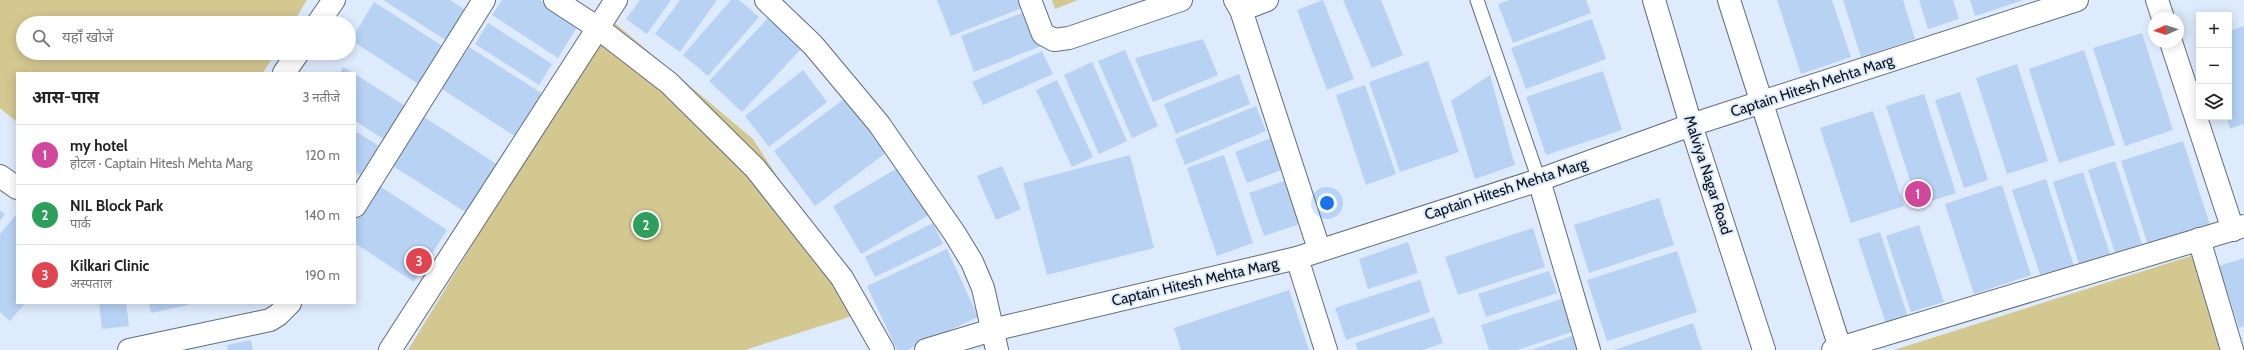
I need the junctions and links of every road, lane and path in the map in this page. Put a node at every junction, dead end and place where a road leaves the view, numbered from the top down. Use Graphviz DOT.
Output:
graph roads {
  1 [pos="334,0"];
  2 [pos="484,0"];
  3 [pos="555,0"];
  4 [pos="616,0"];
  5 [pos="1030,0"];
  6 [pos="1181,0"];
  7 [pos="1267,0"];
  8 [pos="1477,0"];
  9 [pos="1654,0"];
  10 [pos="1729,0"];
  11 [pos="2077,0"];
  12 [pos="2157,0"];
  13 [pos="771,2"];
  14 [pos="1238,5"];
  15 [pos="2161,12"];
  16 [pos="323,16"];
  17 [pos="598,28"];
  18 [pos="2173,48"];
  19 [pos="293,60"];
  20 [pos="285,72"];
  21 [pos="1762,102"];
  22 [pos="1691,125"];
  23 [pos="0,176"];
  24 [pos="1539,180"];
  25 [pos="16,187"];
  26 [pos="356,204"];
  27 [pos="2238,228"];
  28 [pos="2199,239"];
  29 [pos="1319,249"];
  30 [pos="1297,258"];
  31 [pos="289,304"];
  32 [pos="994,340"];
  33 [pos="1836,349"];
  34 [pos="129,350"];
  35 [pos="390,350"];
  36 [pos="883,350"];
  37 [pos="926,350"];
  38 [pos="1326,350"];
  39 [pos="1590,350"];
  40 [pos="1764,350"];
  41 [pos="2232,350"];
  1 -- 16 [label="street"];
  2 -- 26 [label="street"];
  3 -- 17 [label="street"];
  4 -- 17 [label="street"];
  5 -- 6 [label="street"];
  7 -- 14 [label="street"];
  8 -- 24 [label="lane"];
  9 -- 22 [label="street, Malviya Nagar Road"];
  10 -- 21 [label="street"];
  11 -- 21 [label="street, Captain Hitesh Mehta Marg"];
  12 -- 15 [label="street"];
  13 -- 32 [label="street"];
  14 -- 29 [label="street"];
  17 -- 35 [label="street"];
  17 -- 36 [label="street"];
  18 -- 27 [label="street"];
  19 -- 20 [label="street"];
  21 -- 22 [label="street, Captain Hitesh Mehta Marg"];
  21 -- 33 [label="street"];
  22 -- 24 [label="street, Captain Hitesh Mehta Marg"];
  22 -- 40 [label="street, Malviya Nagar Road"];
  23 -- 25 [label="street"];
  24 -- 29 [label="street, Captain Hitesh Mehta Marg"];
  24 -- 39 [label="street"];
  27 -- 28 [label="street"];
  28 -- 33 [label="street"];
  28 -- 41 [label="street"];
  29 -- 30 [label="street, Captain Hitesh Mehta Marg"];
  30 -- 32 [label="street, Captain Hitesh Mehta Marg"];
  30 -- 38 [label="street"];
  31 -- 34 [label="street"];
  32 -- 37 [label="street, Captain Hitesh Mehta Marg"];
}
